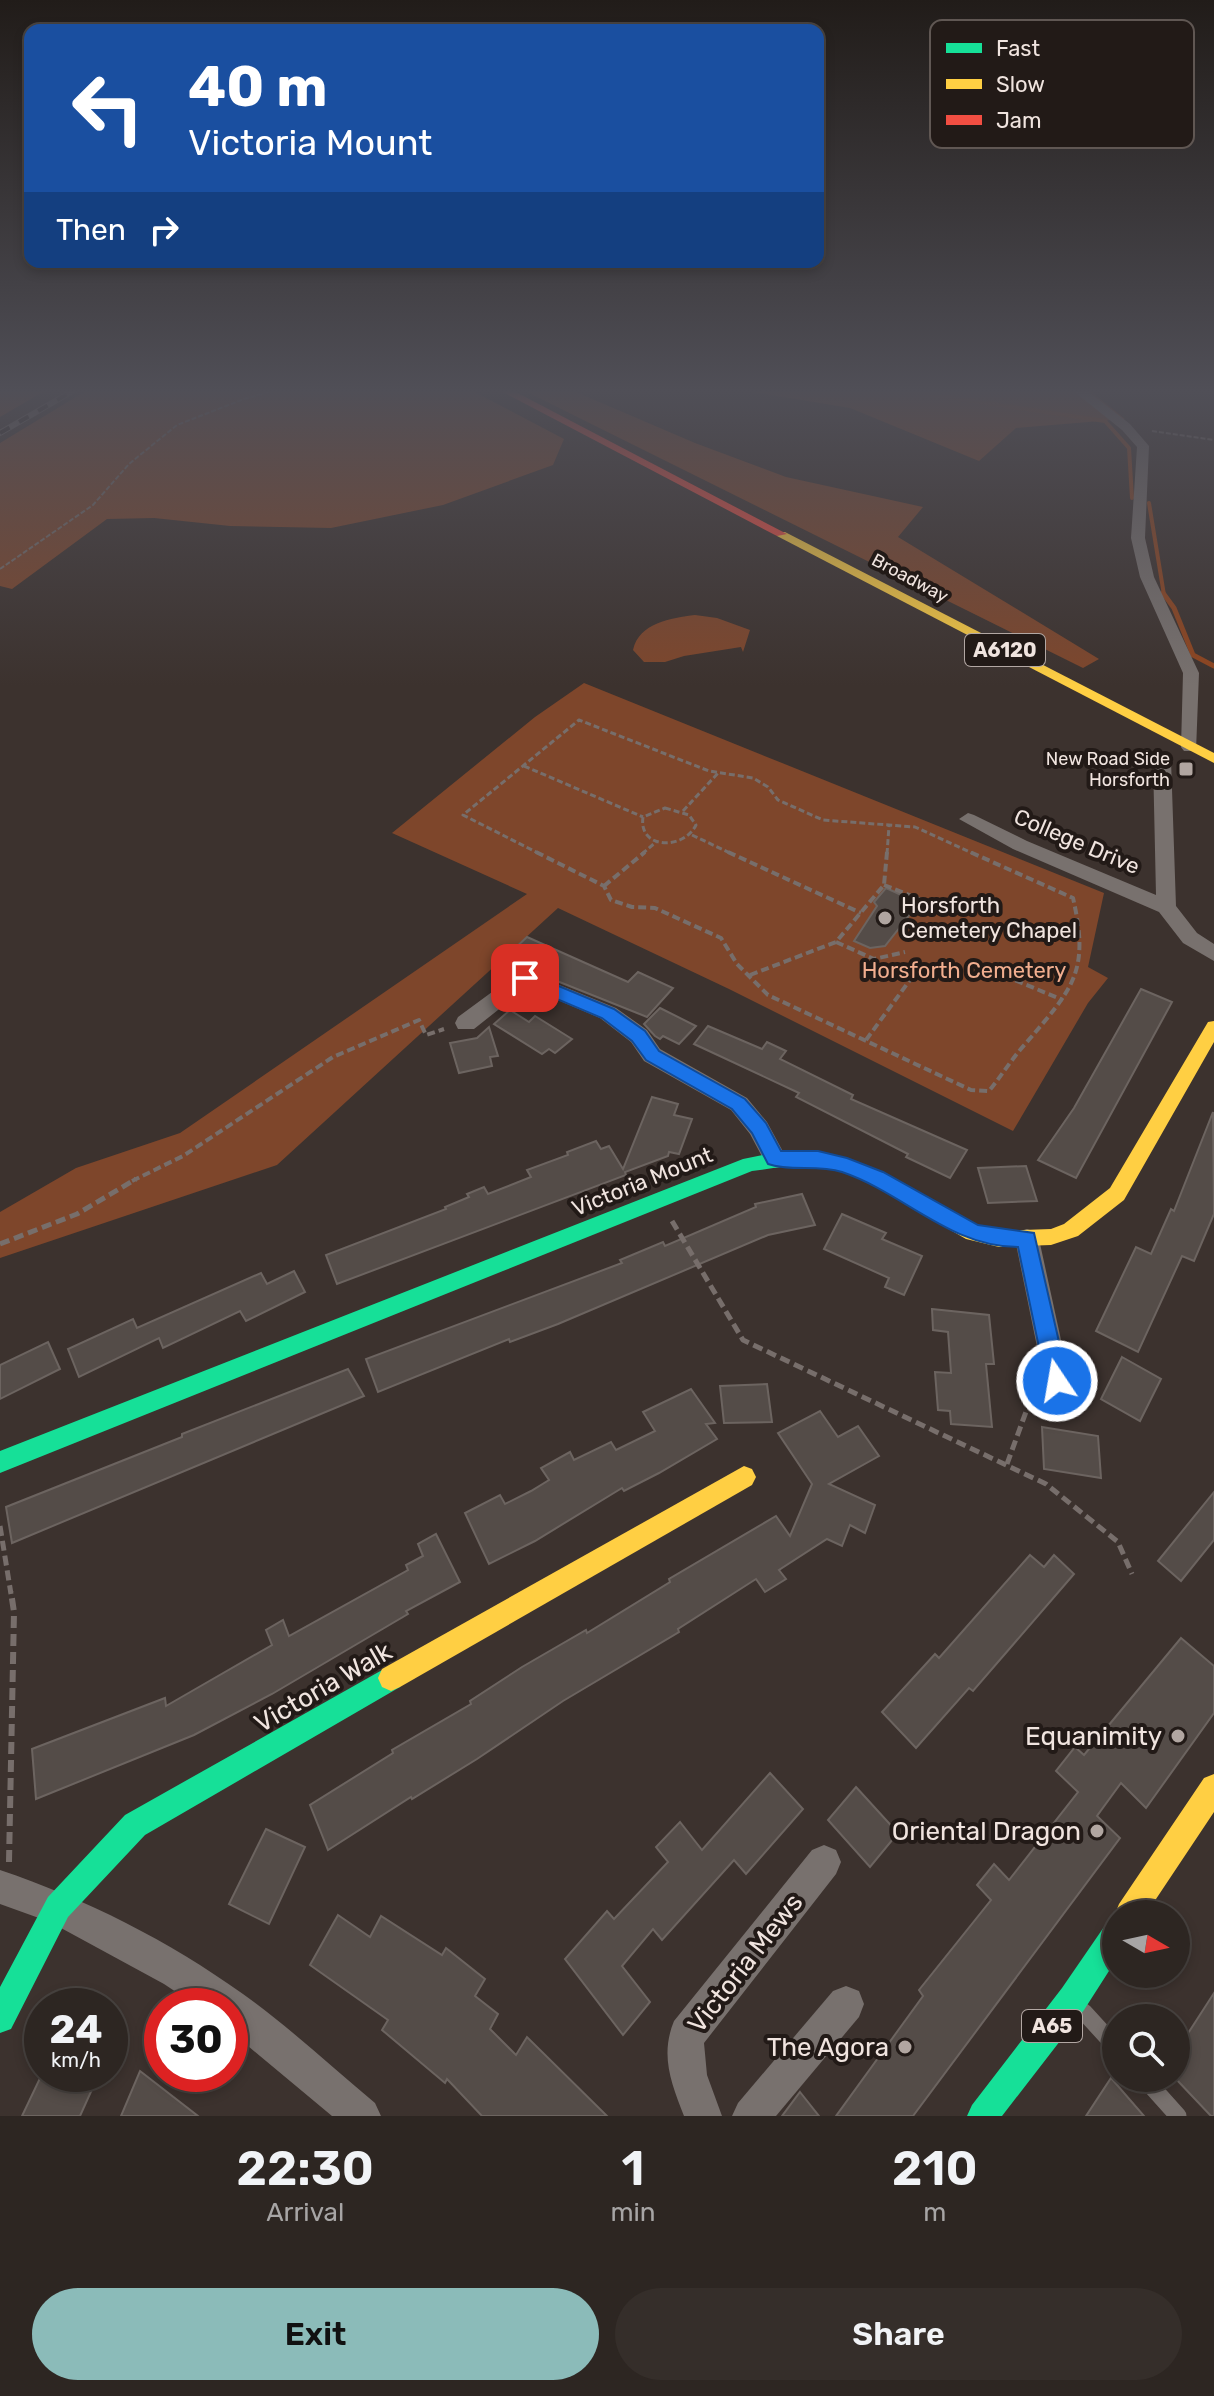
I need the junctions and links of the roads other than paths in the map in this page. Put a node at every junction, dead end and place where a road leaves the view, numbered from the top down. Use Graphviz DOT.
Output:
graph roads {
  1 [pos="692,488"];
  2 [pos="1141,488"];
  3 [pos="1190,747"];
  4 [pos="1214,759"];
  5 [pos="1162,760"];
  6 [pos="968,819"];
  7 [pos="1166,907"];
  8 [pos="1214,954"];
  9 [pos="466,1023"];
  10 [pos="1214,1027"];
  11 [pos="775,1159"];
  12 [pos="1027,1239"];
  13 [pos="1057,1381"];
  14 [pos="0,1462"];
  15 [pos="744,1477"];
  16 [pos="1214,1788"];
  17 [pos="824,1862"];
  18 [pos="4,1887"];
  19 [pos="1138,1900"];
  20 [pos="58,1907"];
  21 [pos="1102,1955"];
  22 [pos="202,1988"];
  23 [pos="1073,1999"];
  24 [pos="846,2004"];
  25 [pos="0,2018"];
  26 [pos="248,2022"];
  27 [pos="1102,2031"];
  28 [pos="1157,2092"];
  29 [pos="362,2116"];
  30 [pos="703,2116"];
  31 [pos="751,2116"];
  32 [pos="983,2116"];
  33 [pos="1178,2116"];
  1 -- 3 [label="main road, Broadway / A6120"];
  2 -- 3 [label="street"];
  3 -- 4 [label="main road, Broadway / A6120"];
  5 -- 7 [label="street"];
  6 -- 7 [label="street, College Drive"];
  7 -- 8 [label="street"];
  9 -- 11 [label="street"];
  10 -- 12 [label="main road, Victoria Mount"];
  11 -- 12 [label="main road, Victoria Mount"];
  11 -- 14 [label="main road, Victoria Mount"];
  12 -- 13 [label="street"];
  15 -- 20 [label="main road, Victoria Walk"];
  16 -- 19 [label="main road"];
  17 -- 30 [label="street, Victoria Mews"];
  18 -- 20 [label="street"];
  20 -- 22 [label="street"];
  20 -- 25 [label="main road, Victoria Walk"];
  21 -- 23 [label="main road, A65"];
  23 -- 27 [label="lane"];
  23 -- 32 [label="main road, A65"];
  24 -- 31 [label="street"];
  26 -- 29 [label="street"];
  28 -- 33 [label="lane"];
}
